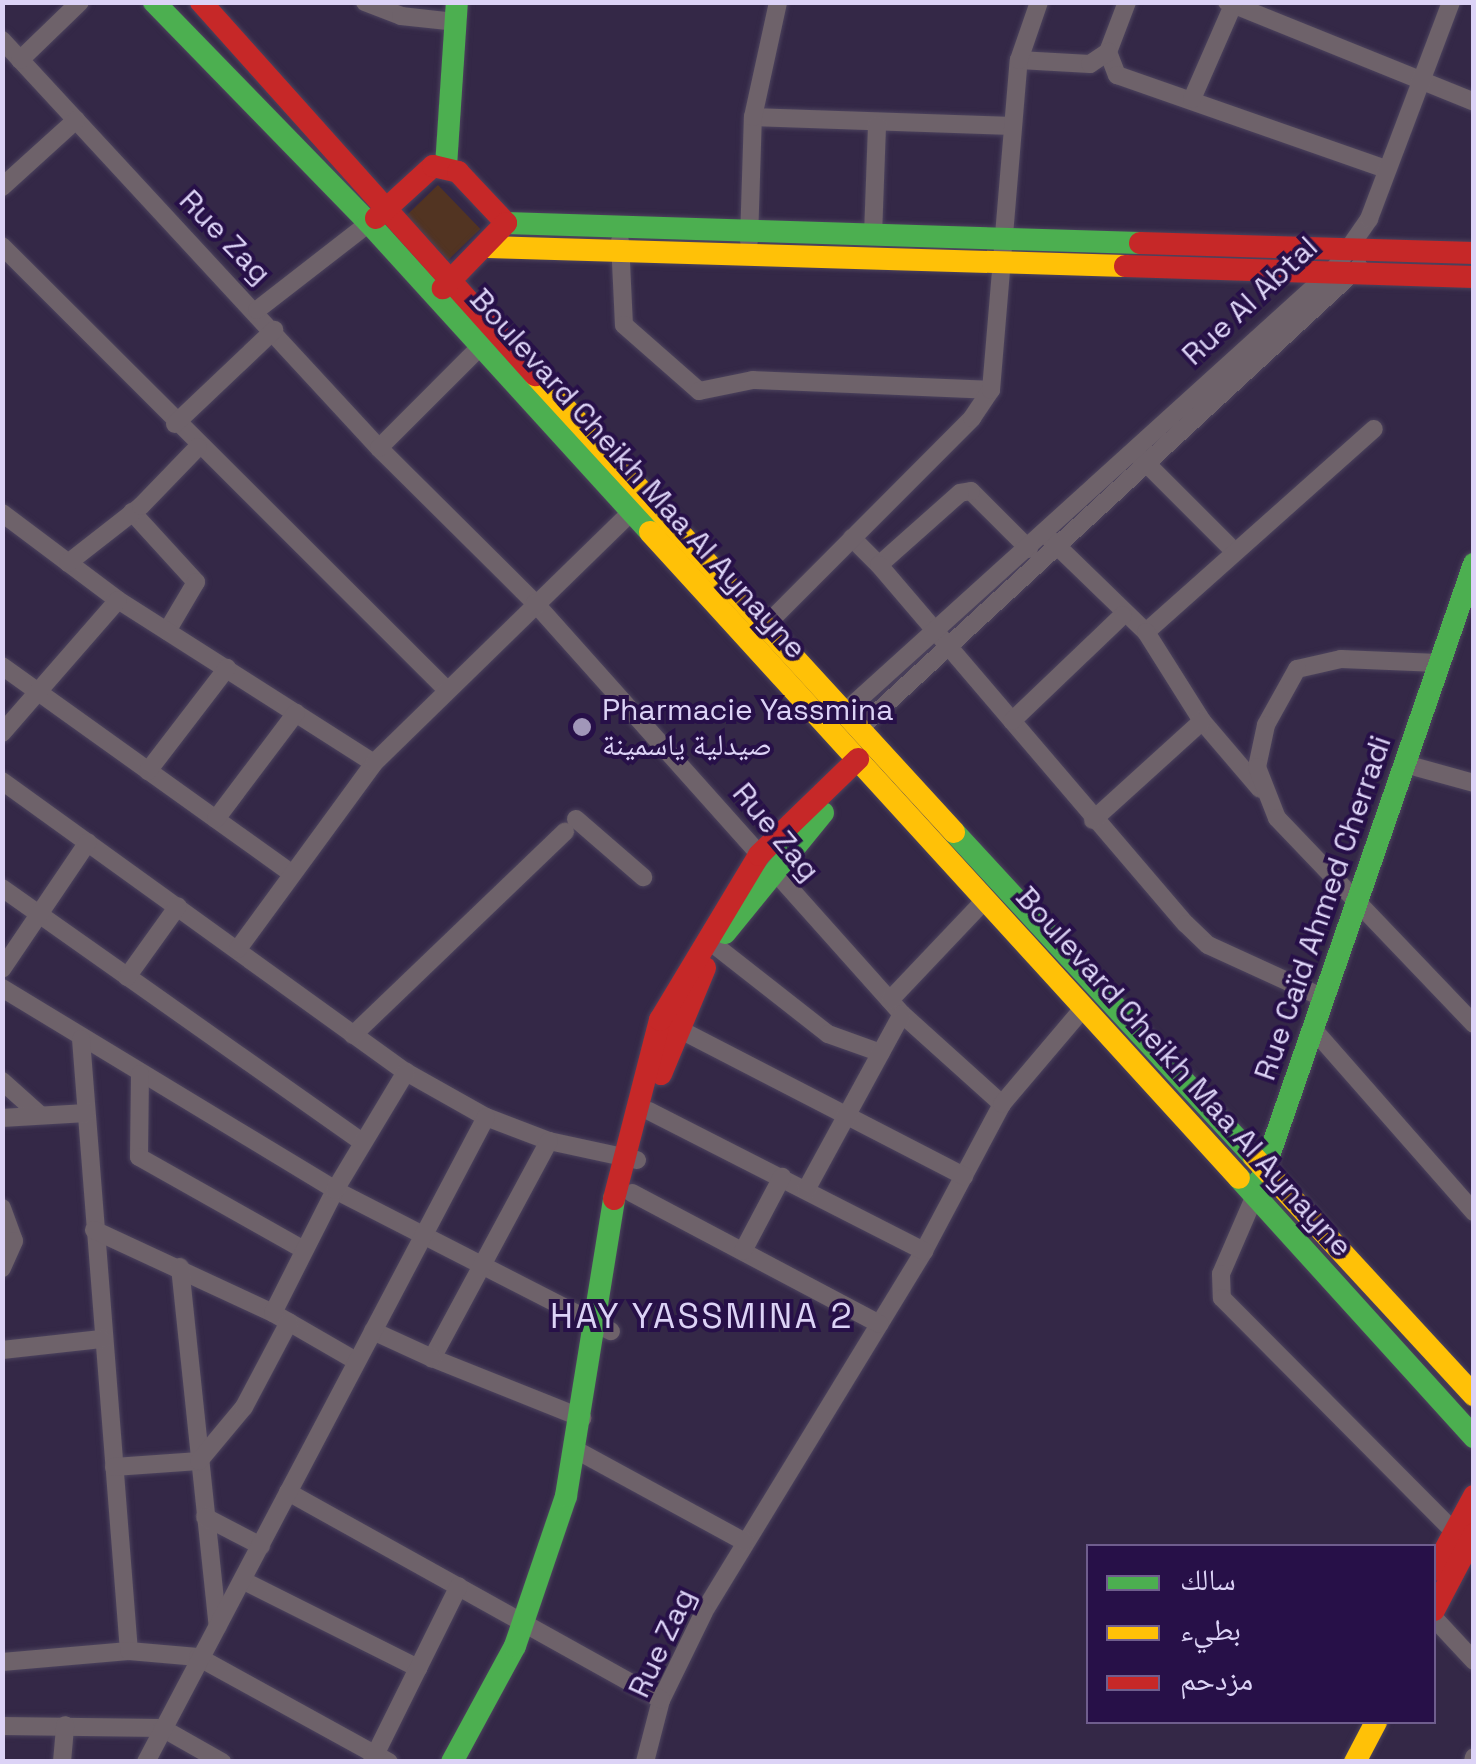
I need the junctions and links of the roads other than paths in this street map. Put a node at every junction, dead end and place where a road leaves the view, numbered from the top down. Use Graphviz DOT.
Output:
graph roads {
  1 [pos="80,2"];
  2 [pos="154,2"];
  3 [pos="201,2"];
  4 [pos="365,2"];
  5 [pos="778,2"];
  6 [pos="1038,2"];
  7 [pos="1127,2"];
  8 [pos="1452,2"];
  9 [pos="1230,4"];
  10 [pos="449,12"];
  11 [pos="2,40"];
  12 [pos="1108,52"];
  13 [pos="20,60"];
  14 [pos="1019,60"];
  15 [pos="1420,81"];
  16 [pos="1192,99"];
  17 [pos="1474,102"];
  18 [pos="753,117"];
  19 [pos="76,120"];
  20 [pos="877,125"];
  21 [pos="1011,126"];
  22 [pos="434,169"];
  23 [pos="1385,169"];
  24 [pos="3,185"];
  25 [pos="378,216"];
  26 [pos="506,223"];
  27 [pos="873,235"];
  28 [pos="621,238"];
  29 [pos="749,240"];
  30 [pos="2,246"];
  31 [pos="488,247"];
  32 [pos="1359,248"];
  33 [pos="1002,249"];
  34 [pos="1474,253"];
  35 [pos="1346,269"];
  36 [pos="1474,276"];
  37 [pos="444,287"];
  38 [pos="256,310"];
  39 [pos="274,330"];
  40 [pos="481,346"];
  41 [pos="992,390"];
  42 [pos="175,424"];
  43 [pos="1374,429"];
  44 [pos="198,447"];
  45 [pos="379,448"];
  46 [pos="1139,456"];
  47 [pos="132,512"];
  48 [pos="631,512"];
  49 [pos="2,513"];
  50 [pos="852,538"];
  51 [pos="1051,540"];
  52 [pos="1029,549"];
  53 [pos="1234,552"];
  54 [pos="68,563"];
  55 [pos="1474,564"];
  56 [pos="879,565"];
  57 [pos="118,600"];
  58 [pos="535,602"];
  59 [pos="1124,615"];
  60 [pos="766,624"];
  61 [pos="168,631"];
  62 [pos="1146,632"];
  63 [pos="947,638"];
  64 [pos="1438,664"];
  65 [pos="2,666"];
  66 [pos="227,668"];
  67 [pos="446,689"];
  68 [pos="38,690"];
  69 [pos="296,713"];
  70 [pos="853,720"];
  71 [pos="1012,720"];
  72 [pos="1202,721"];
  73 [pos="2,734"];
  74 [pos="374,763"];
  75 [pos="1405,764"];
  76 [pos="856,768"];
  77 [pos="148,771"];
  78 [pos="2,781"];
  79 [pos="1474,782"];
  80 [pos="1261,790"];
  81 [pos="216,819"];
  82 [pos="1093,820"];
  83 [pos="88,842"];
  84 [pos="766,864"];
  85 [pos="290,872"];
  86 [pos="643,877"];
  87 [pos="2,888"];
  88 [pos="986,899"];
  89 [pos="1358,900"];
  90 [pos="178,906"];
  91 [pos="38,914"];
  92 [pos="717,946"];
  93 [pos="238,949"];
  94 [pos="2,969"];
  95 [pos="127,976"];
  96 [pos="2,988"];
  97 [pos="1324,998"];
  98 [pos="1084,1006"];
  99 [pos="896,1007"];
  100 [pos="668,1024"];
  101 [pos="1474,1024"];
  102 [pos="1313,1029"];
  103 [pos="353,1035"];
  104 [pos="81,1038"];
  105 [pos="881,1053"];
  106 [pos="406,1072"];
  107 [pos="140,1074"];
  108 [pos="2,1081"];
  109 [pos="1002,1104"];
  110 [pos="648,1111"];
  111 [pos="86,1113"];
  112 [pos="848,1115"];
  113 [pos="40,1116"];
  114 [pos="486,1117"];
  115 [pos="2,1118"];
  116 [pos="549,1140"];
  117 [pos="362,1142"];
  118 [pos="629,1159"];
  119 [pos="1266,1165"];
  120 [pos="964,1176"];
  121 [pos="782,1177"];
  122 [pos="334,1190"];
  123 [pos="806,1190"];
  124 [pos="632,1193"];
  125 [pos="1256,1193"];
  126 [pos="2,1208"];
  127 [pos="1474,1212"];
  128 [pos="94,1230"];
  129 [pos="422,1238"];
  130 [pos="304,1250"];
  131 [pos="743,1250"];
  132 [pos="924,1251"];
  133 [pos="180,1267"];
  134 [pos="2,1268"];
  135 [pos="482,1268"];
  136 [pos="281,1318"];
  137 [pos="879,1324"];
  138 [pos="603,1327"];
  139 [pos="374,1331"];
  140 [pos="100,1339"];
  141 [pos="2,1350"];
  142 [pos="432,1358"];
  143 [pos="356,1361"];
  144 [pos="1474,1395"];
  145 [pos="582,1418"];
  146 [pos="1474,1437"];
  147 [pos="584,1454"];
  148 [pos="199,1461"];
  149 [pos="114,1468"];
  150 [pos="288,1492"];
  151 [pos="1474,1496"];
  152 [pos="205,1516"];
  153 [pos="1465,1537"];
  154 [pos="745,1542"];
  155 [pos="262,1546"];
  156 [pos="1436,1568"];
  157 [pos="244,1580"];
  158 [pos="459,1586"];
  159 [pos="1436,1605"];
  160 [pos="1436,1620"];
  161 [pos="218,1626"];
  162 [pos="533,1626"];
  163 [pos="130,1651"];
  164 [pos="198,1657"];
  165 [pos="1474,1661"];
  166 [pos="2,1662"];
  167 [pos="418,1668"];
  168 [pos="661,1700"];
  169 [pos="1355,1724"];
  170 [pos="1375,1724"];
  171 [pos="65,1725"];
  172 [pos="2,1726"];
  173 [pos="162,1728"];
  174 [pos="379,1759"];
  175 [pos="62,1762"];
  176 [pos="146,1762"];
  177 [pos="222,1762"];
  178 [pos="452,1762"];
  179 [pos="470,1762"];
  180 [pos="645,1762"];
  181 [pos="1336,1762"];
  182 [pos="1355,1762"];
  1 -- 13 [label="street"];
  2 -- 25 [label="street, Boulevard Cheikh Maa Al Aynayne"];
  3 -- 25 [label="street, Boulevard Cheikh Maa Al Aynayne"];
  4 -- 10 [label="street"];
  5 -- 18 [label="street"];
  6 -- 14 [label="street"];
  7 -- 12 [label="street"];
  8 -- 15 [label="street, Rue Al Abtal"];
  9 -- 15 [label="street"];
  9 -- 16 [label="street"];
  10 -- 22 [label="street"];
  11 -- 13 [label="street, Rue Zag"];
  12 -- 14 [label="street"];
  12 -- 16 [label="street"];
  13 -- 19 [label="street, Rue Zag"];
  14 -- 21 [label="street"];
  15 -- 17 [label="street"];
  15 -- 23 [label="street, Rue Al Abtal"];
  16 -- 23 [label="street"];
  18 -- 20 [label="street"];
  18 -- 29 [label="street"];
  19 -- 24 [label="street"];
  19 -- 38 [label="street, Rue Zag"];
  20 -- 21 [label="street"];
  20 -- 27 [label="street"];
  21 -- 33 [label="street"];
  22 -- 25 [label="street"];
  22 -- 26 [label="street"];
  23 -- 32 [label="street, Rue Al Abtal"];
  25 -- 37 [label="street, Boulevard Cheikh Maa Al Aynayne"];
  25 -- 38 [label="street"];
  26 -- 28 [label="street"];
  26 -- 31 [label="street"];
  27 -- 29 [label="street"];
  27 -- 33 [label="street"];
  28 -- 29 [label="street"];
  28 -- 31 [label="street"];
  28 -- 41 [label="street"];
  29 -- 33 [label="street"];
  30 -- 42 [label="street"];
  31 -- 37 [label="street"];
  32 -- 33 [label="street"];
  32 -- 34 [label="street"];
  32 -- 35 [label="street, Rue Al Abtal"];
  33 -- 35 [label="street"];
  33 -- 41 [label="street"];
  35 -- 36 [label="street"];
  35 -- 46 [label="street, Rue Al Abtal"];
  37 -- 40 [label="street, Boulevard Cheikh Maa Al Aynayne"];
  37 -- 60 [label="street, Boulevard Cheikh Maa Al Aynayne"];
  38 -- 39 [label="street, Rue Zag"];
  39 -- 42 [label="street"];
  39 -- 45 [label="street, Rue Zag"];
  40 -- 45 [label="street"];
  40 -- 48 [label="street, Boulevard Cheikh Maa Al Aynayne"];
  41 -- 50 [label="street"];
  42 -- 44 [label="street"];
  43 -- 53 [label="street"];
  44 -- 47 [label="street"];
  44 -- 67 [label="street"];
  45 -- 58 [label="street, Rue Zag"];
  46 -- 51 [label="street, Rue Al Abtal"];
  46 -- 53 [label="street"];
  47 -- 54 [label="street"];
  47 -- 61 [label="street"];
  48 -- 58 [label="street"];
  48 -- 76 [label="street, Boulevard Cheikh Maa Al Aynayne"];
  49 -- 54 [label="street"];
  50 -- 56 [label="street"];
  50 -- 60 [label="street"];
  51 -- 52 [label="street, Rue Al Abtal"];
  51 -- 59 [label="street"];
  51 -- 63 [label="street, Rue Al Abtal"];
  52 -- 56 [label="street"];
  52 -- 63 [label="street, Rue Al Abtal"];
  53 -- 62 [label="street"];
  54 -- 57 [label="street"];
  55 -- 64 [label="street, Rue Caïd Ahmed Cherradi"];
  56 -- 63 [label="street"];
  57 -- 61 [label="street"];
  57 -- 68 [label="street"];
  58 -- 67 [label="street"];
  58 -- 84 [label="street, Rue Zag"];
  59 -- 62 [label="street"];
  59 -- 71 [label="street"];
  60 -- 70 [label="street, Boulevard Cheikh Maa Al Aynayne"];
  61 -- 66 [label="street"];
  62 -- 72 [label="street"];
  63 -- 70 [label="street, Rue Al Abtal"];
  63 -- 71 [label="street"];
  64 -- 75 [label="street, Rue Caïd Ahmed Cherradi"];
  64 -- 80 [label="street"];
  65 -- 68 [label="street"];
  66 -- 69 [label="street"];
  66 -- 77 [label="street"];
  67 -- 74 [label="street"];
  68 -- 73 [label="street"];
  68 -- 77 [label="street"];
  69 -- 74 [label="street"];
  69 -- 81 [label="street"];
  70 -- 119 [label="street, Boulevard Cheikh Maa Al Aynayne"];
  71 -- 82 [label="street"];
  72 -- 80 [label="street"];
  72 -- 82 [label="street"];
  74 -- 85 [label="street"];
  75 -- 79 [label="street"];
  75 -- 89 [label="street, Rue Caïd Ahmed Cherradi"];
  76 -- 84 [label="street"];
  76 -- 88 [label="street, Boulevard Cheikh Maa Al Aynayne"];
  77 -- 81 [label="street"];
  78 -- 83 [label="street"];
  80 -- 89 [label="street"];
  81 -- 85 [label="street"];
  82 -- 97 [label="street"];
  83 -- 90 [label="street"];
  83 -- 91 [label="street"];
  84 -- 92 [label="street"];
  84 -- 99 [label="street, Rue Zag"];
  84 -- 100 [label="street"];
  85 -- 93 [label="street"];
  86 -- 103 [label="street"];
  87 -- 91 [label="street"];
  88 -- 98 [label="street, Boulevard Cheikh Maa Al Aynayne"];
  88 -- 99 [label="street"];
  89 -- 97 [label="street, Rue Caïd Ahmed Cherradi"];
  89 -- 101 [label="street"];
  90 -- 93 [label="street"];
  90 -- 95 [label="street"];
  91 -- 94 [label="street"];
  91 -- 95 [label="street"];
  92 -- 100 [label="street"];
  92 -- 105 [label="street"];
  93 -- 103 [label="street"];
  95 -- 117 [label="street"];
  96 -- 104 [label="street"];
  97 -- 102 [label="street, Rue Caïd Ahmed Cherradi"];
  98 -- 109 [label="street"];
  98 -- 125 [label="street, Boulevard Cheikh Maa Al Aynayne"];
  99 -- 105 [label="street"];
  99 -- 109 [label="street, Rue Zag"];
  100 -- 110 [label="street"];
  100 -- 112 [label="street"];
  100 -- 118 [label="street"];
  102 -- 119 [label="street, Rue Caïd Ahmed Cherradi"];
  102 -- 127 [label="street"];
  103 -- 106 [label="street"];
  104 -- 107 [label="street"];
  104 -- 111 [label="street"];
  105 -- 112 [label="street"];
  106 -- 114 [label="street"];
  106 -- 117 [label="street"];
  107 -- 122 [label="street"];
  107 -- 130 [label="street"];
  108 -- 113 [label="street"];
  109 -- 120 [label="street, Rue Zag"];
  110 -- 118 [label="street"];
  110 -- 121 [label="street"];
  111 -- 113 [label="street"];
  111 -- 128 [label="street"];
  112 -- 120 [label="street"];
  112 -- 123 [label="street"];
  113 -- 115 [label="street"];
  114 -- 116 [label="street"];
  114 -- 129 [label="street"];
  116 -- 118 [label="street"];
  116 -- 135 [label="street"];
  117 -- 122 [label="street"];
  118 -- 124 [label="street"];
  118 -- 138 [label="street"];
  119 -- 125 [label="street, Rue Caïd Ahmed Cherradi"];
  119 -- 144 [label="street, Boulevard Cheikh Maa Al Aynayne"];
  120 -- 132 [label="street, Rue Zag"];
  121 -- 123 [label="street"];
  121 -- 131 [label="street"];
  122 -- 129 [label="street"];
  122 -- 130 [label="street"];
  123 -- 132 [label="street"];
  124 -- 131 [label="street"];
  124 -- 138 [label="street"];
  125 -- 146 [label="street, Boulevard Cheikh Maa Al Aynayne"];
  125 -- 153 [label="street, Rue Caïd Ahmed Cherradi"];
  126 -- 134 [label="street"];
  128 -- 133 [label="street"];
  128 -- 140 [label="street"];
  129 -- 135 [label="street"];
  129 -- 139 [label="street"];
  130 -- 136 [label="street"];
  131 -- 137 [label="street"];
  132 -- 137 [label="street, Rue Zag"];
  133 -- 136 [label="street"];
  133 -- 148 [label="street"];
  135 -- 138 [label="street"];
  135 -- 142 [label="street"];
  136 -- 143 [label="street"];
  136 -- 148 [label="street"];
  137 -- 154 [label="street, Rue Zag"];
  138 -- 145 [label="street"];
  138 -- 147 [label="street"];
  139 -- 142 [label="street"];
  139 -- 143 [label="street"];
  140 -- 141 [label="street"];
  140 -- 149 [label="street"];
  142 -- 145 [label="street"];
  143 -- 150 [label="street"];
  145 -- 147 [label="street"];
  147 -- 154 [label="street"];
  147 -- 162 [label="street"];
  148 -- 149 [label="street"];
  148 -- 152 [label="street"];
  149 -- 163 [label="street"];
  150 -- 155 [label="street"];
  150 -- 158 [label="street"];
  151 -- 153 [label="street"];
  152 -- 155 [label="street"];
  152 -- 161 [label="street"];
  153 -- 156 [label="street"];
  153 -- 159 [label="street"];
  154 -- 168 [label="street, Rue Zag"];
  155 -- 157 [label="street"];
  157 -- 161 [label="street"];
  157 -- 167 [label="street"];
  158 -- 162 [label="street"];
  158 -- 167 [label="street"];
  160 -- 165 [label="street"];
  161 -- 164 [label="street"];
  162 -- 168 [label="street"];
  162 -- 178 [label="street"];
  162 -- 179 [label="street"];
  163 -- 164 [label="street"];
  163 -- 166 [label="street"];
  164 -- 173 [label="street"];
  164 -- 174 [label="street"];
  167 -- 174 [label="street"];
  168 -- 180 [label="street, Rue Zag"];
  169 -- 181 [label="street"];
  170 -- 182 [label="street"];
  171 -- 172 [label="street"];
  171 -- 173 [label="street"];
  171 -- 175 [label="street"];
  173 -- 176 [label="street"];
  173 -- 177 [label="street"];
}
